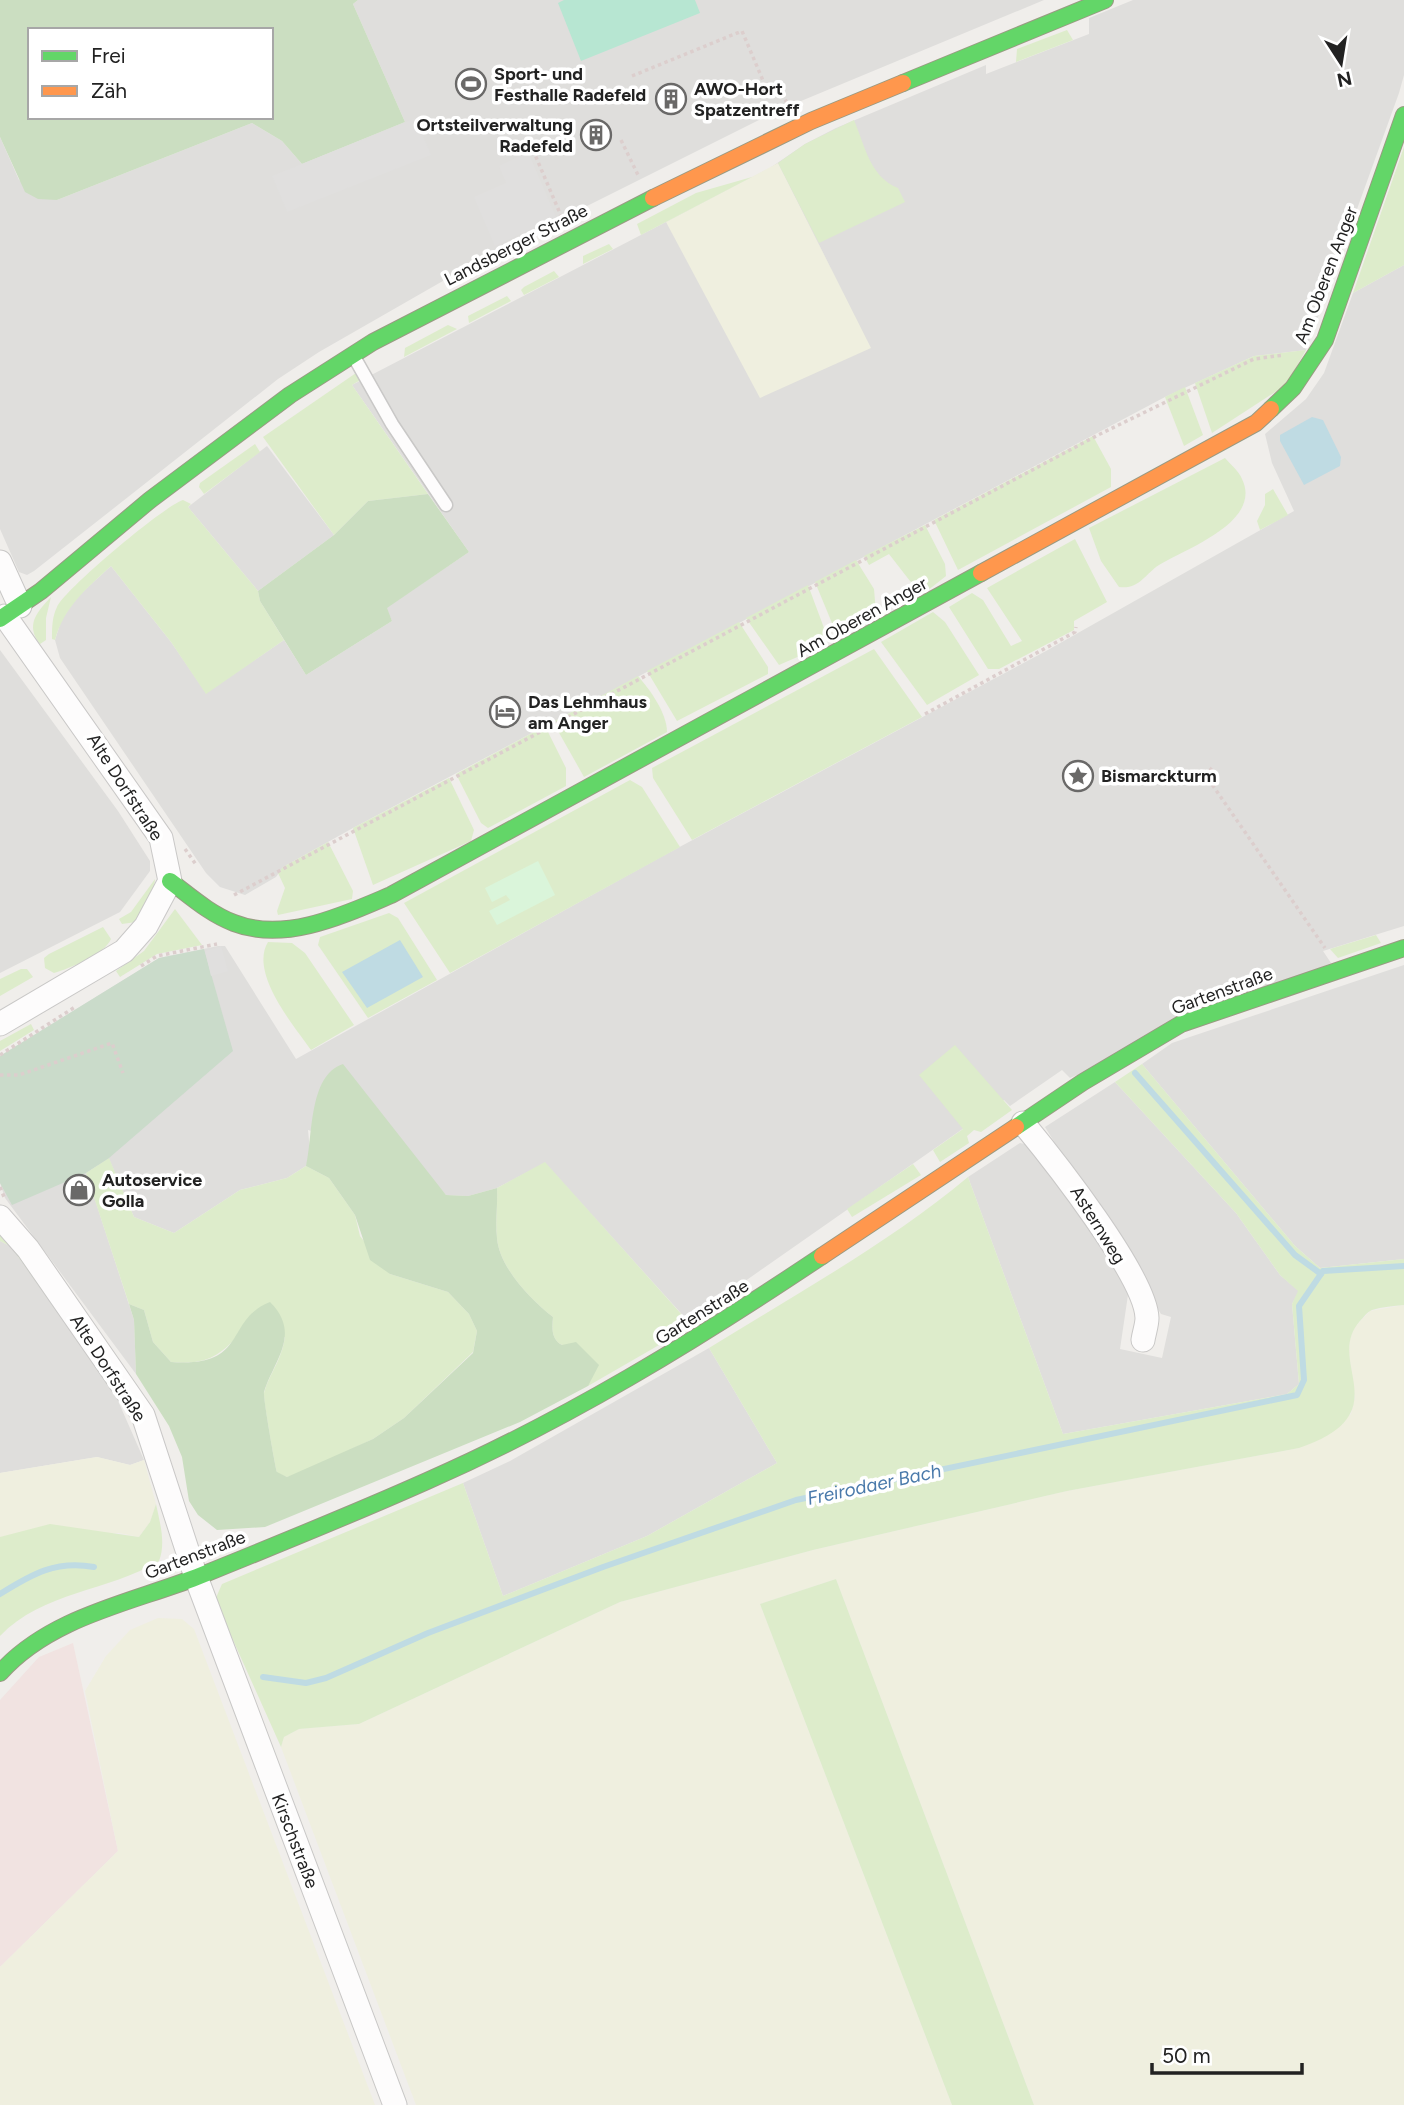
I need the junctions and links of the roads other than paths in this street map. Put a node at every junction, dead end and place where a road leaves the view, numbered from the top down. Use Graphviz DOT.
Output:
graph roads {
  1 [pos="1105,0"];
  2 [pos="1404,115"];
  3 [pos="353,354"];
  4 [pos="446,505"];
  5 [pos="0,562"];
  6 [pos="8,614"];
  7 [pos="170,881"];
  8 [pos="1404,948"];
  9 [pos="0,1024"];
  10 [pos="1023,1123"];
  11 [pos="0,1217"];
  12 [pos="1143,1340"];
  13 [pos="196,1577"];
  14 [pos="0,1673"];
  15 [pos="395,2105"];
  1 -- 3 [label="street, Landsberger Straße"];
  2 -- 7 [label="street, Am Oberen Anger"];
  3 -- 4 [label="lane"];
  3 -- 6 [label="street, Landsberger Straße"];
  5 -- 6 [label="street, Alte Dorfstraße"];
  6 -- 7 [label="street, Alte Dorfstraße"];
  7 -- 9 [label="street"];
  8 -- 10 [label="street, Gartenstraße"];
  10 -- 12 [label="street, Asternweg"];
  10 -- 13 [label="street, Gartenstraße"];
  11 -- 13 [label="street, Alte Dorfstraße"];
  13 -- 14 [label="street, Gartenstraße"];
  13 -- 15 [label="street, Kirschstraße"];
}
